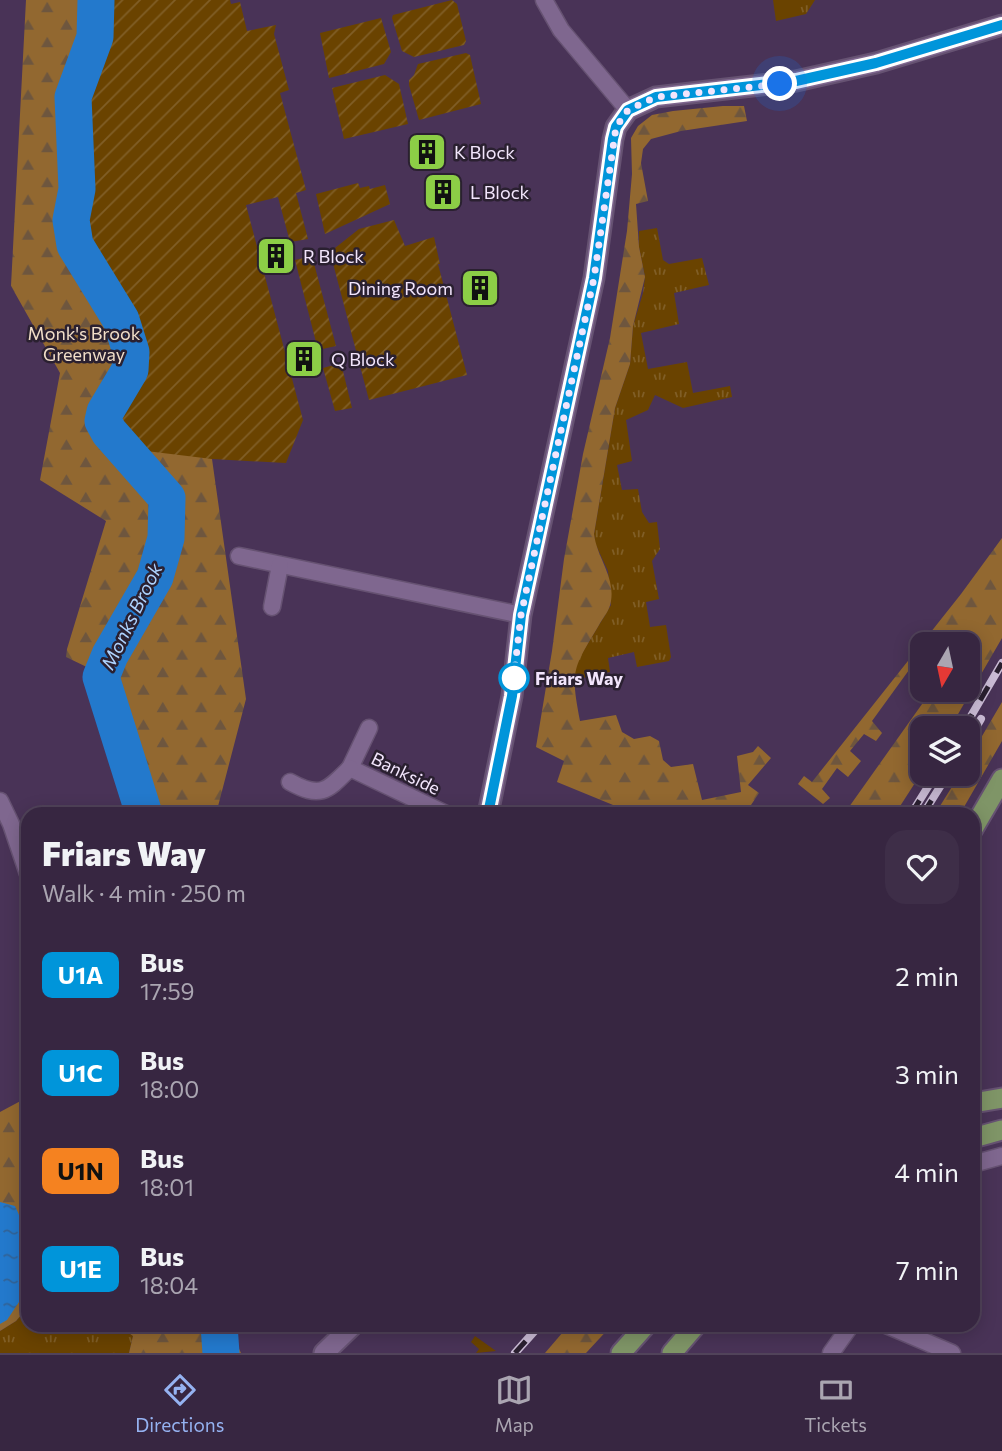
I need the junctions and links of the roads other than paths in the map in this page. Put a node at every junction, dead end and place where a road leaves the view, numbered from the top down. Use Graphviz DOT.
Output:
graph roads {
  1 [pos="544,0"];
  2 [pos="1002,25"];
  3 [pos="628,110"];
  4 [pos="239,556"];
  5 [pos="280,565"];
  6 [pos="272,607"];
  7 [pos="521,615"];
  8 [pos="369,728"];
  9 [pos="350,768"];
  10 [pos="1002,779"];
  11 [pos="290,782"];
  12 [pos="0,801"];
  13 [pos="431,807"];
  14 [pos="489,807"];
  15 [pos="980,817"];
  16 [pos="21,853"];
  17 [pos="1002,1098"];
  18 [pos="980,1102"];
  19 [pos="1002,1130"];
  20 [pos="980,1136"];
  21 [pos="1002,1156"];
  22 [pos="980,1162"];
  23 [pos="346,1332"];
  24 [pos="640,1332"];
  25 [pos="690,1332"];
  26 [pos="846,1332"];
  27 [pos="902,1332"];
  28 [pos="324,1353"];
  29 [pos="621,1353"];
  30 [pos="672,1353"];
  31 [pos="831,1353"];
  32 [pos="952,1353"];
  1 -- 3 [label="street"];
  2 -- 3 [label="street"];
  3 -- 7 [label="street"];
  4 -- 5 [label="street"];
  5 -- 6 [label="street"];
  5 -- 7 [label="street"];
  7 -- 14 [label="street"];
  8 -- 9 [label="street, Bankside"];
  9 -- 11 [label="street, Bankside"];
  9 -- 13 [label="street, Bankside"];
  10 -- 15 [label="main road"];
  12 -- 16 [label="street"];
  17 -- 18 [label="main road"];
  19 -- 20 [label="main road"];
  21 -- 22 [label="street"];
  23 -- 28 [label="street"];
  24 -- 29 [label="main road"];
  25 -- 30 [label="main road"];
  26 -- 31 [label="street"];
  27 -- 32 [label="street"];
}
